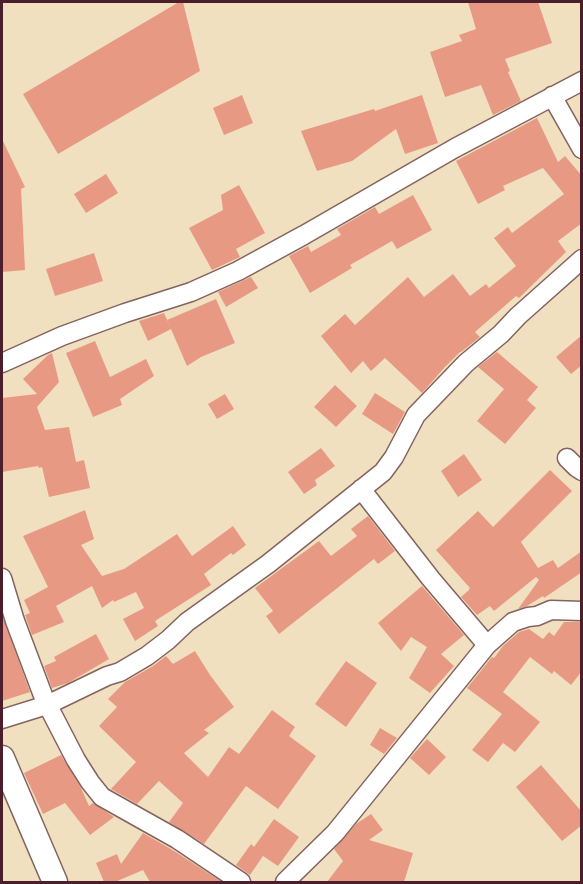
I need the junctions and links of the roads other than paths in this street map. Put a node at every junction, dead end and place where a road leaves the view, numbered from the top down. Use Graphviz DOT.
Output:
graph roads {
  1 [pos="582,81"];
  2 [pos="552,96"];
  3 [pos="582,149"];
  4 [pos="582,259"];
  5 [pos="2,363"];
  6 [pos="567,458"];
  7 [pos="582,471"];
  8 [pos="361,489"];
  9 [pos="2,578"];
  10 [pos="582,610"];
  11 [pos="487,645"];
  12 [pos="47,705"];
  13 [pos="2,719"];
  14 [pos="2,758"];
  15 [pos="55,882"];
  16 [pos="241,882"];
  17 [pos="285,882"];
  1 -- 2 [label="street"];
  2 -- 3 [label="street"];
  2 -- 5 [label="street"];
  4 -- 8 [label="street"];
  6 -- 7 [label="street"];
  8 -- 11 [label="street"];
  8 -- 12 [label="street"];
  9 -- 12 [label="street"];
  10 -- 11 [label="street"];
  11 -- 17 [label="street"];
  12 -- 13 [label="street"];
  12 -- 16 [label="street"];
  14 -- 15 [label="main road"];
}
